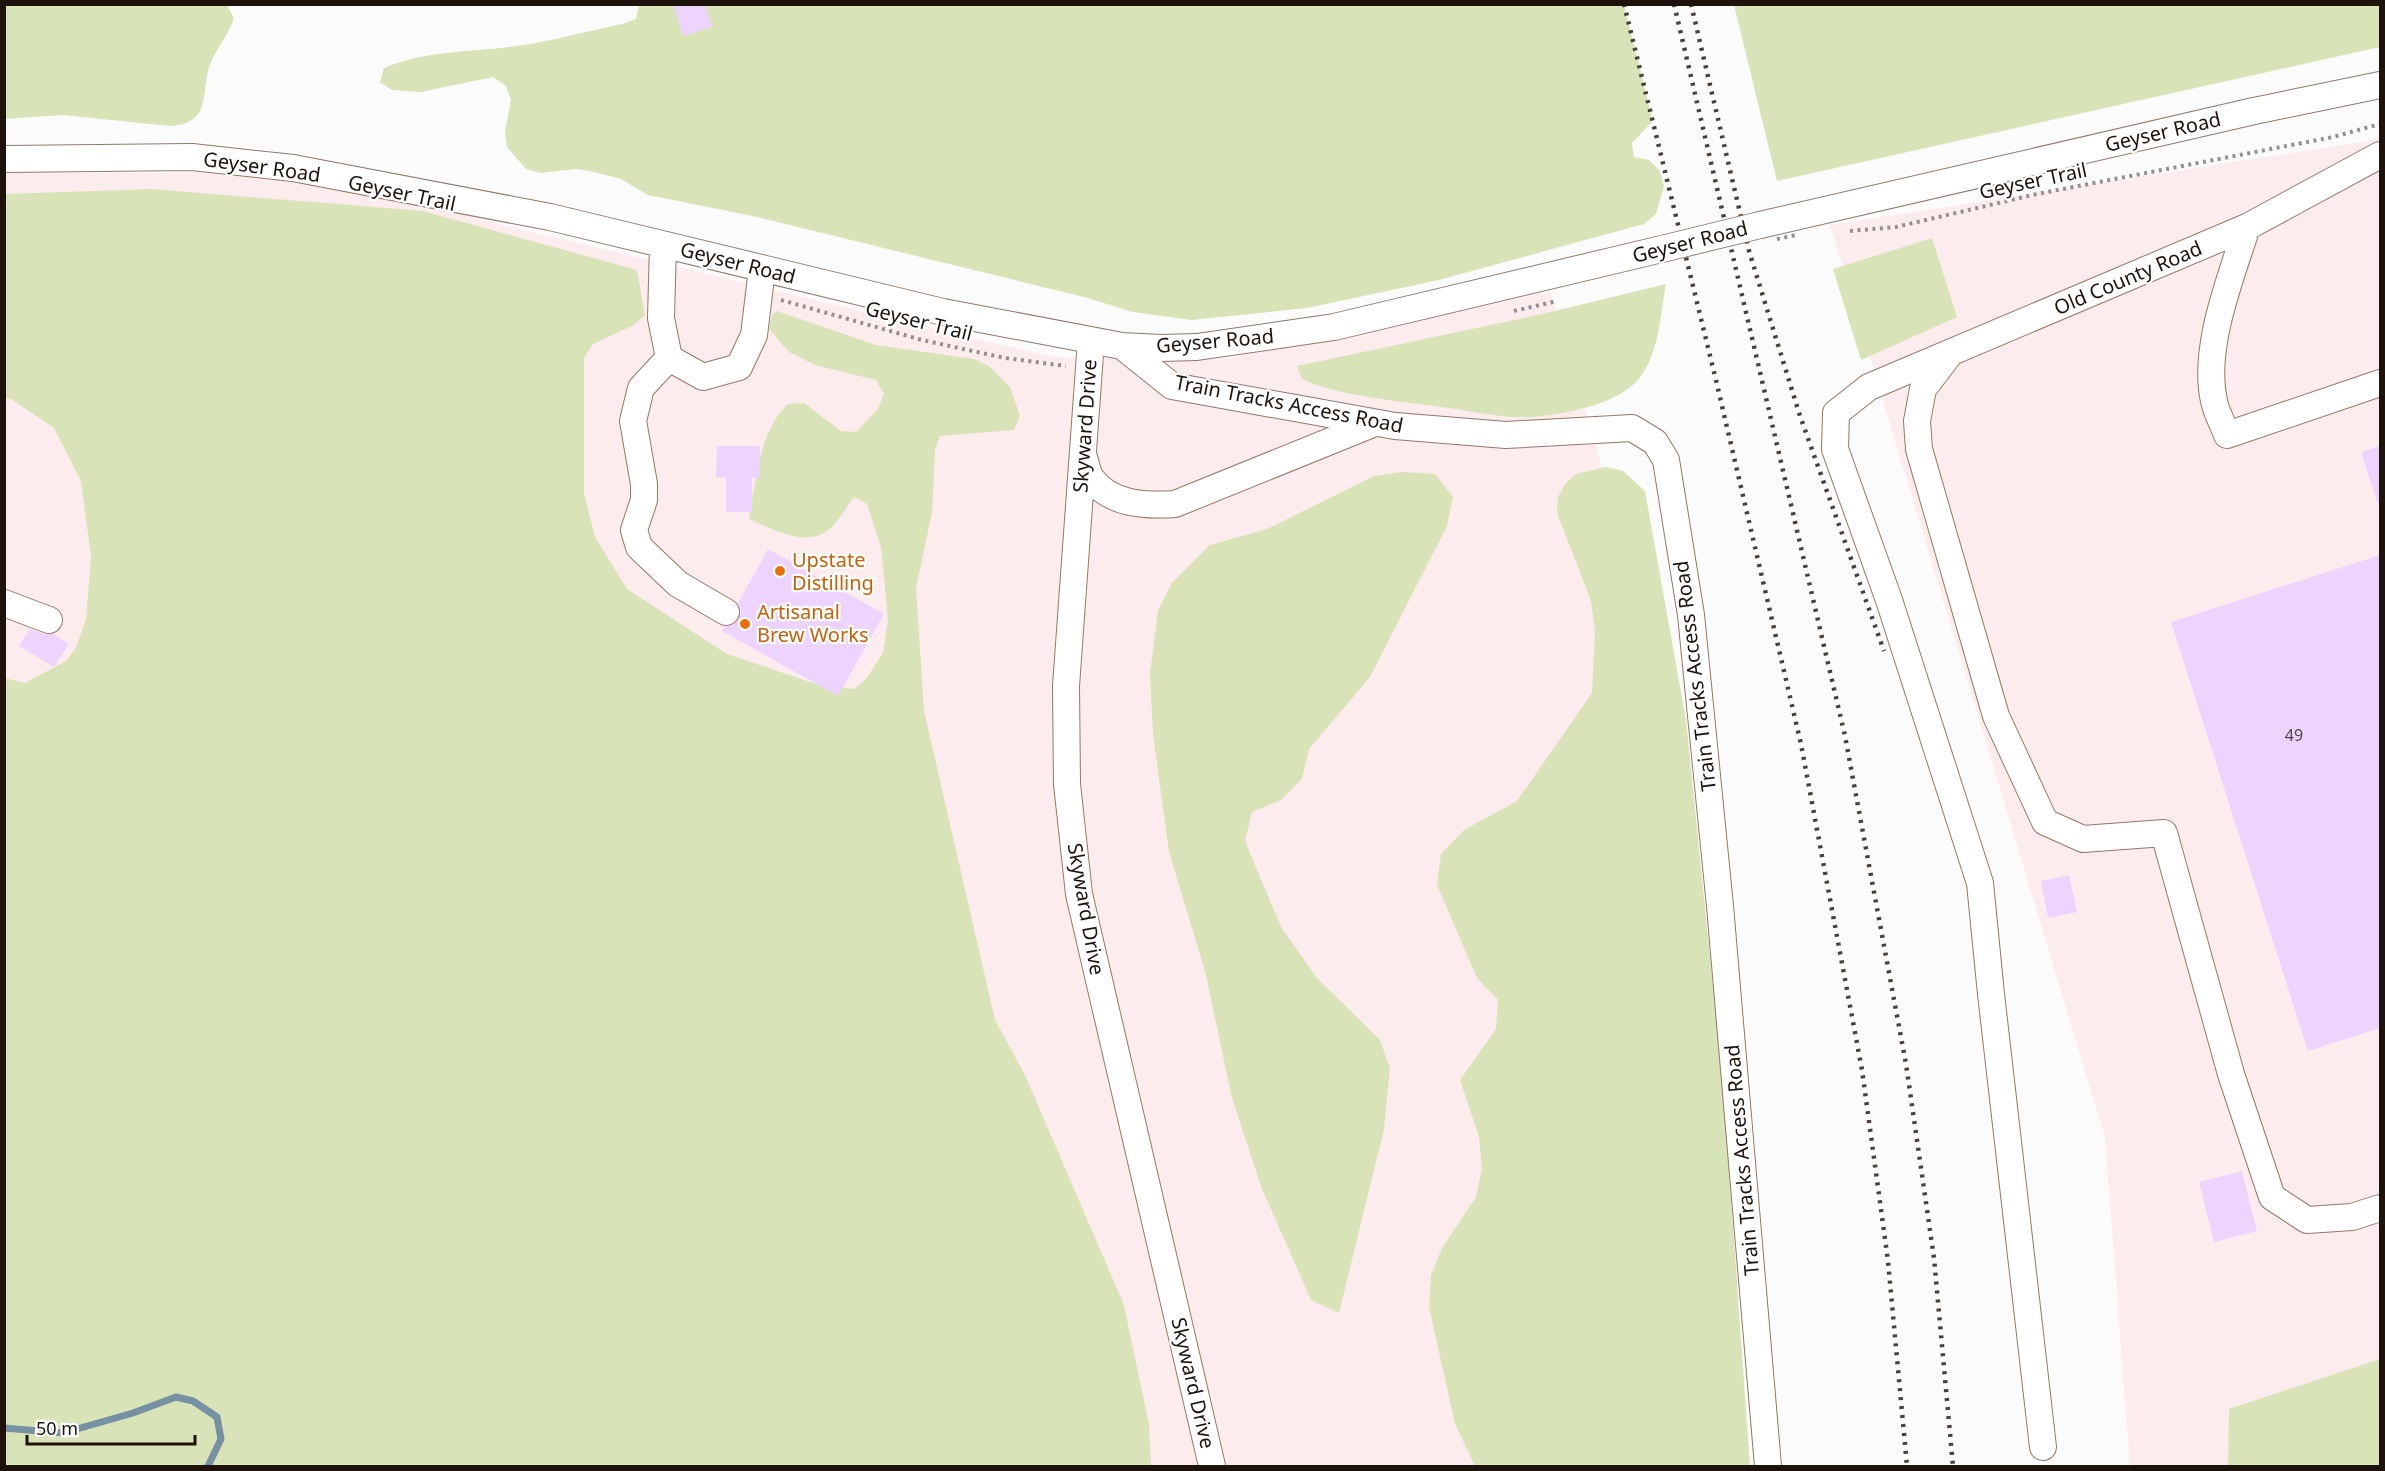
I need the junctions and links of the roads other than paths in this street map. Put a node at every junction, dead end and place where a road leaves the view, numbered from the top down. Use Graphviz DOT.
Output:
graph roads {
  1 [pos="2380,85"];
  2 [pos="2380,155"];
  3 [pos="4,159"];
  4 [pos="2247,227"];
  5 [pos="663,245"];
  6 [pos="762,269"];
  7 [pos="1091,340"];
  8 [pos="1122,346"];
  9 [pos="1951,353"];
  10 [pos="669,358"];
  11 [pos="2380,383"];
  12 [pos="1376,423"];
  13 [pos="1082,453"];
  14 [pos="4,603"];
  15 [pos="726,612"];
  16 [pos="49,620"];
  17 [pos="2380,1208"];
  18 [pos="2043,1447"];
  19 [pos="1212,1467"];
  20 [pos="1768,1467"];
  1 -- 8 [label="street, Geyser Road, bridge"];
  2 -- 4 [label="street, Old County Road"];
  3 -- 5 [label="street, Geyser Road"];
  4 -- 9 [label="street, Old County Road"];
  4 -- 11 [label="street"];
  5 -- 6 [label="street, Geyser Road"];
  5 -- 10 [label="street"];
  6 -- 7 [label="street, Geyser Road"];
  6 -- 10 [label="street"];
  7 -- 8 [label="street, Geyser Road"];
  7 -- 13 [label="street, Skyward Drive"];
  8 -- 12 [label="street, Train Tracks Access Road"];
  9 -- 17 [label="street"];
  9 -- 18 [label="street, Old County Road"];
  10 -- 15 [label="street"];
  12 -- 13 [label="street"];
  12 -- 20 [label="street, Train Tracks Access Road"];
  13 -- 19 [label="street, Skyward Drive"];
  14 -- 16 [label="street"];
}
